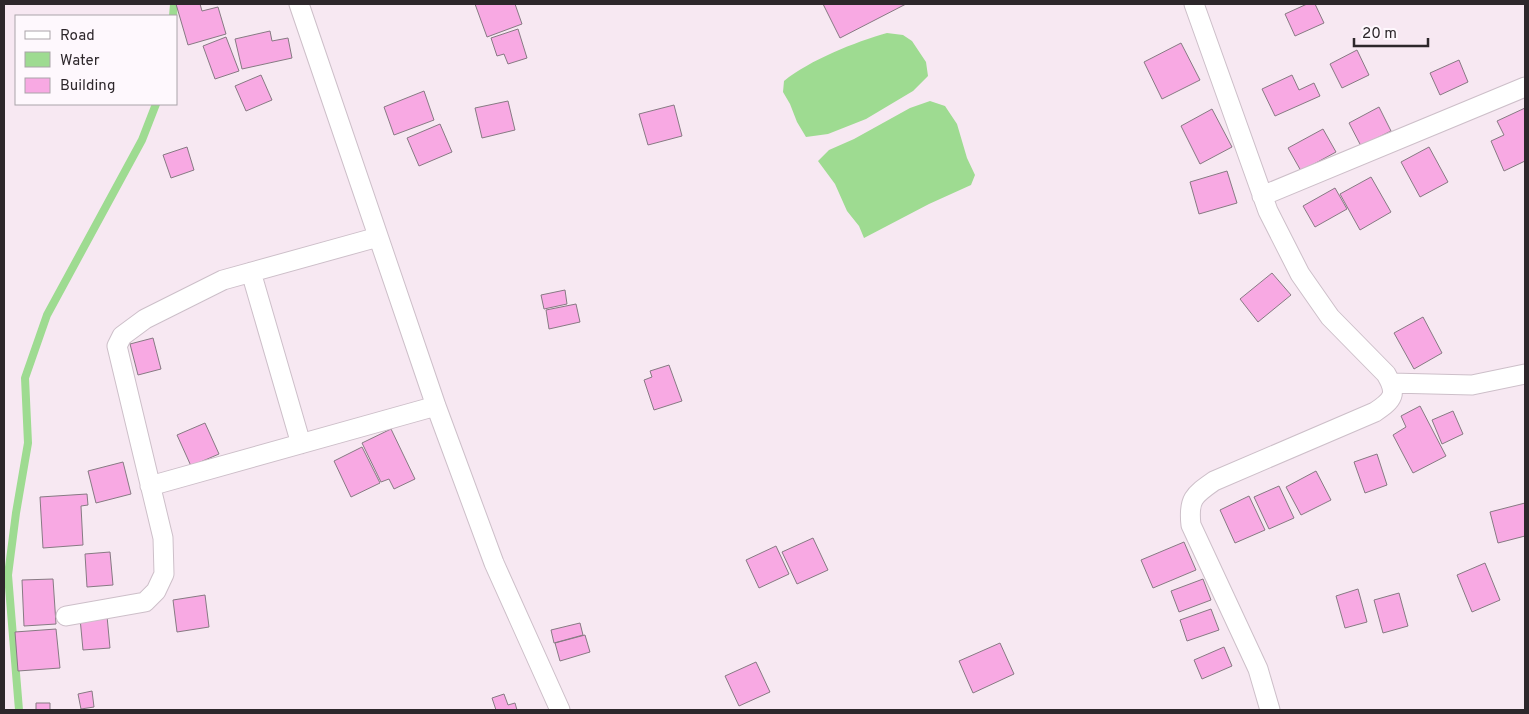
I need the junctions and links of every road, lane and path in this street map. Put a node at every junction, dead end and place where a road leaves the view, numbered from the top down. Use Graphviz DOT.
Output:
graph roads {
  1 [pos="299,4"];
  2 [pos="1194,4"];
  3 [pos="1525,87"];
  4 [pos="1262,196"];
  5 [pos="378,237"];
  6 [pos="251,272"];
  7 [pos="1525,374"];
  8 [pos="1391,383"];
  9 [pos="436,406"];
  10 [pos="301,444"];
  11 [pos="150,486"];
  12 [pos="66,616"];
  13 [pos="560,710"];
  14 [pos="1270,710"];
  1 -- 5 [label="street"];
  2 -- 4 [label="street"];
  3 -- 4 [label="street"];
  4 -- 8 [label="street"];
  5 -- 6 [label="street"];
  5 -- 9 [label="street"];
  6 -- 10 [label="street"];
  6 -- 11 [label="street"];
  7 -- 8 [label="street"];
  8 -- 14 [label="street"];
  9 -- 10 [label="street"];
  9 -- 13 [label="street"];
  10 -- 11 [label="street"];
  11 -- 12 [label="street"];
}
